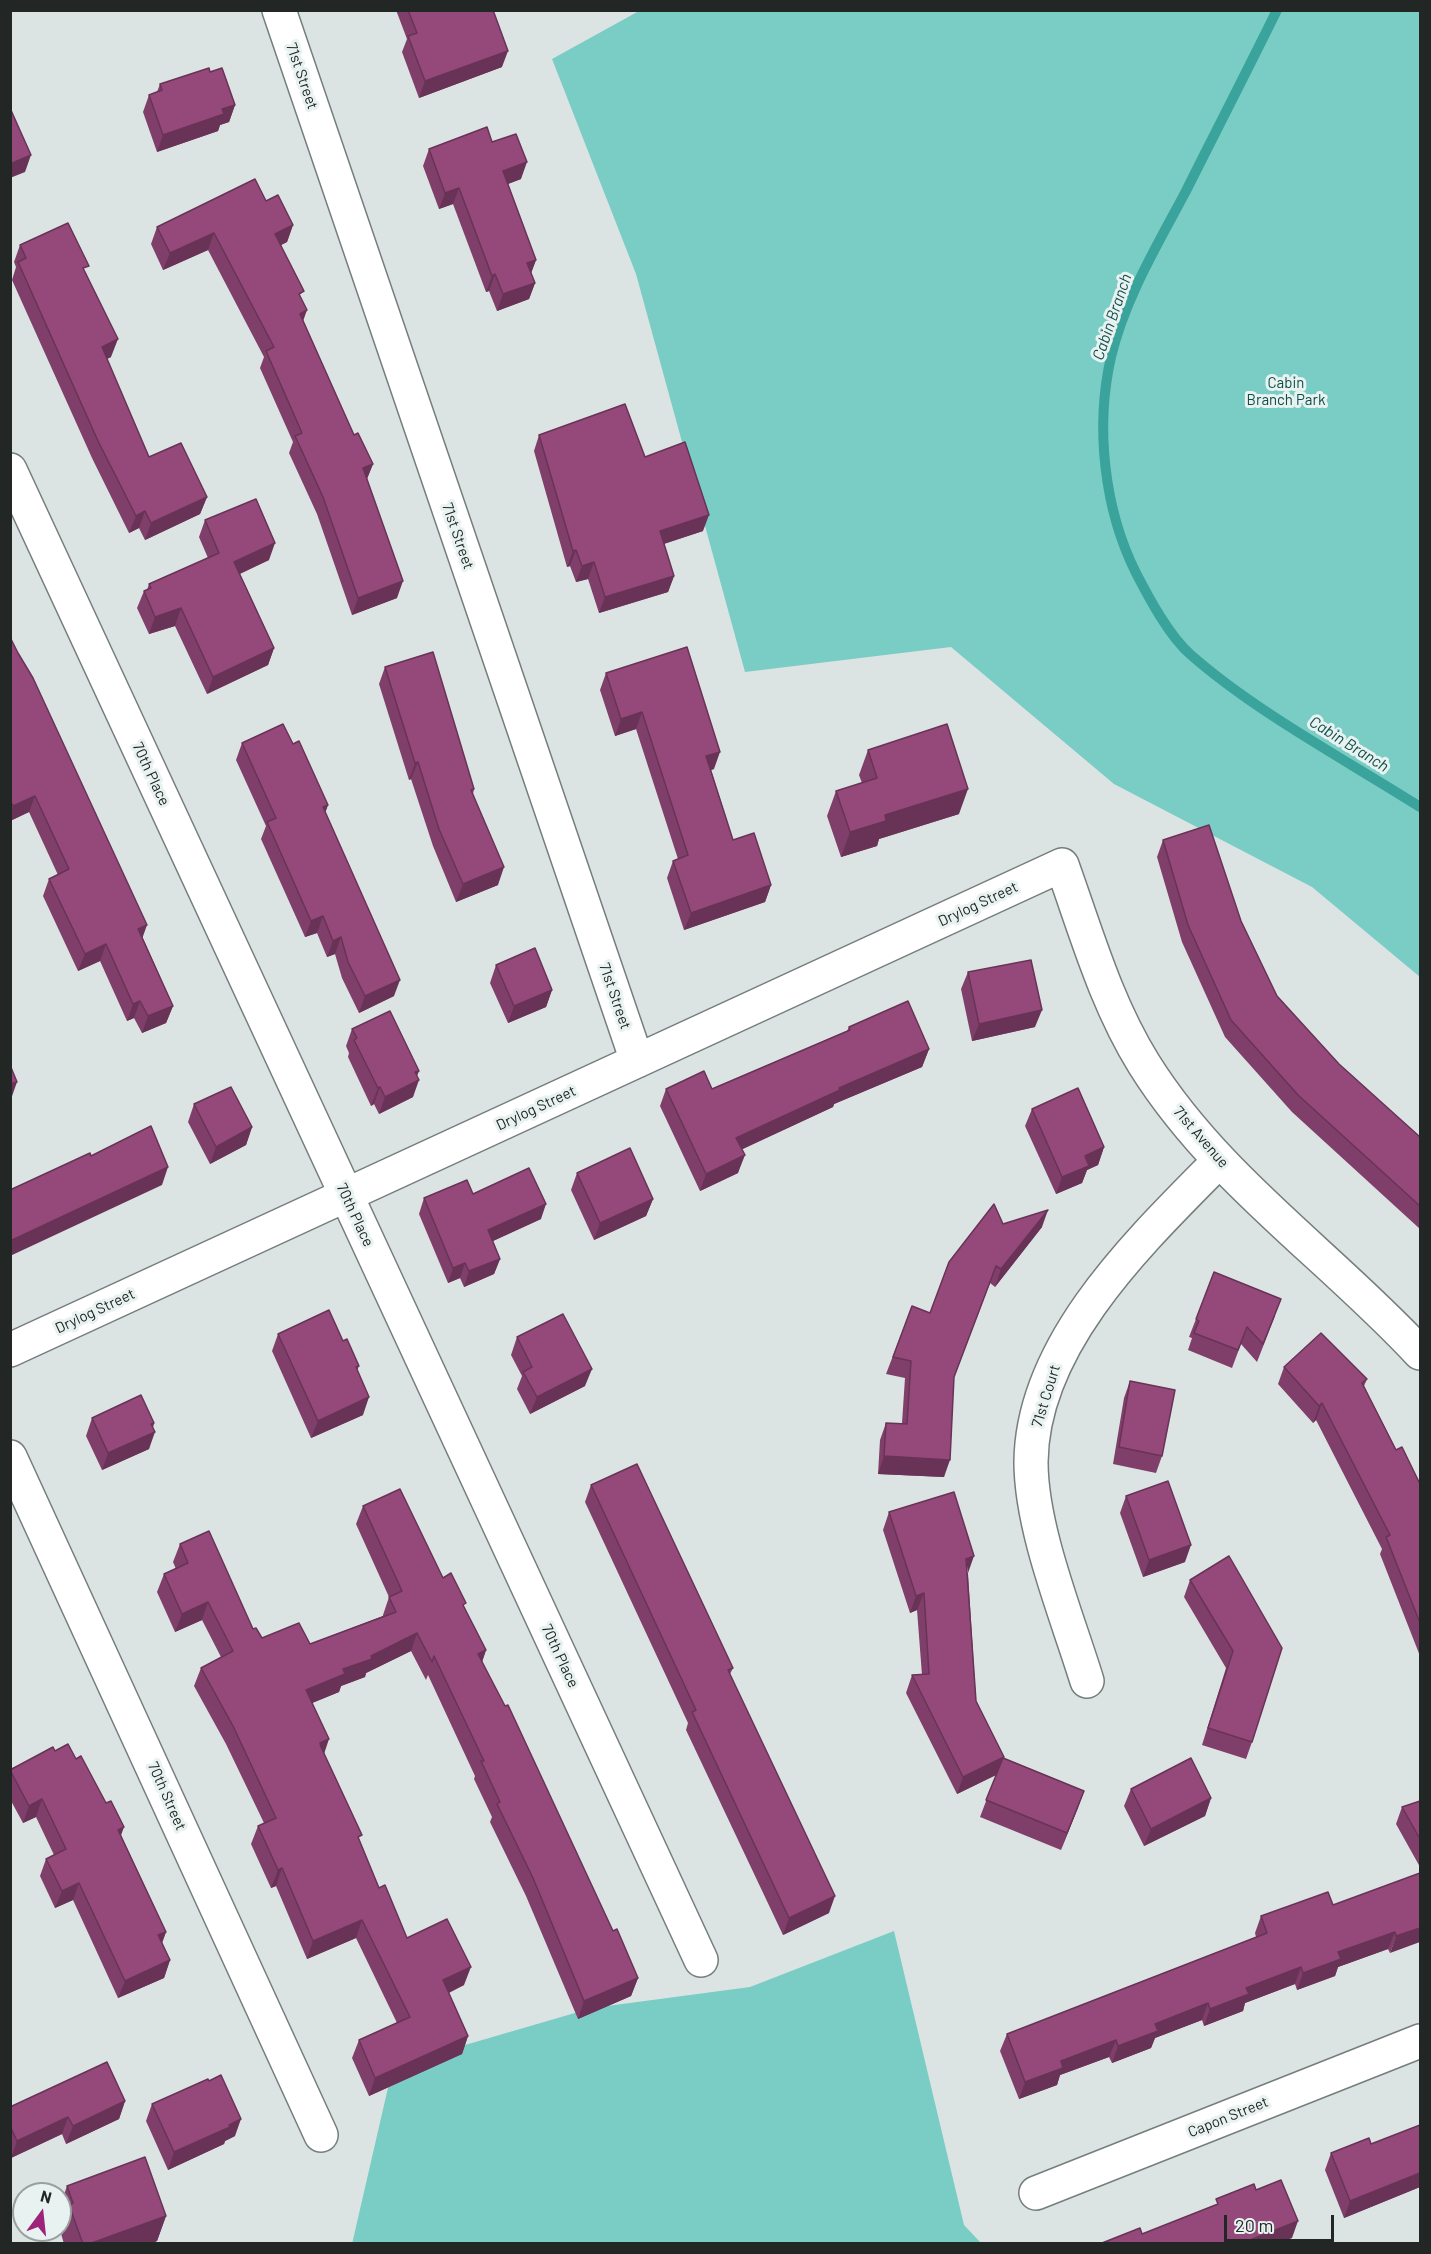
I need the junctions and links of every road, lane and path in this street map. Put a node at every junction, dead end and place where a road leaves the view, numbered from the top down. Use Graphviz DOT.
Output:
graph roads {
  1 [pos="279,10"];
  2 [pos="10,470"];
  3 [pos="1062,866"];
  4 [pos="637,1061"];
  5 [pos="1219,1161"];
  6 [pos="346,1195"];
  7 [pos="10,1350"];
  8 [pos="1420,1353"];
  9 [pos="10,1457"];
  10 [pos="1087,1681"];
  11 [pos="701,1960"];
  12 [pos="1420,2041"];
  13 [pos="321,2135"];
  14 [pos="1036,2193"];
  1 -- 4 [label="street, 71st Street"];
  2 -- 6 [label="street, 70th Place"];
  3 -- 4 [label="street, Drylog Street"];
  3 -- 5 [label="street, 71st Avenue"];
  4 -- 6 [label="street, Drylog Street"];
  5 -- 8 [label="street, 71st Avenue"];
  5 -- 10 [label="street, 71st Court"];
  6 -- 7 [label="street, Drylog Street"];
  6 -- 11 [label="street, 70th Place"];
  9 -- 13 [label="street, 70th Street"];
  12 -- 14 [label="street, Capon Street"];
}
